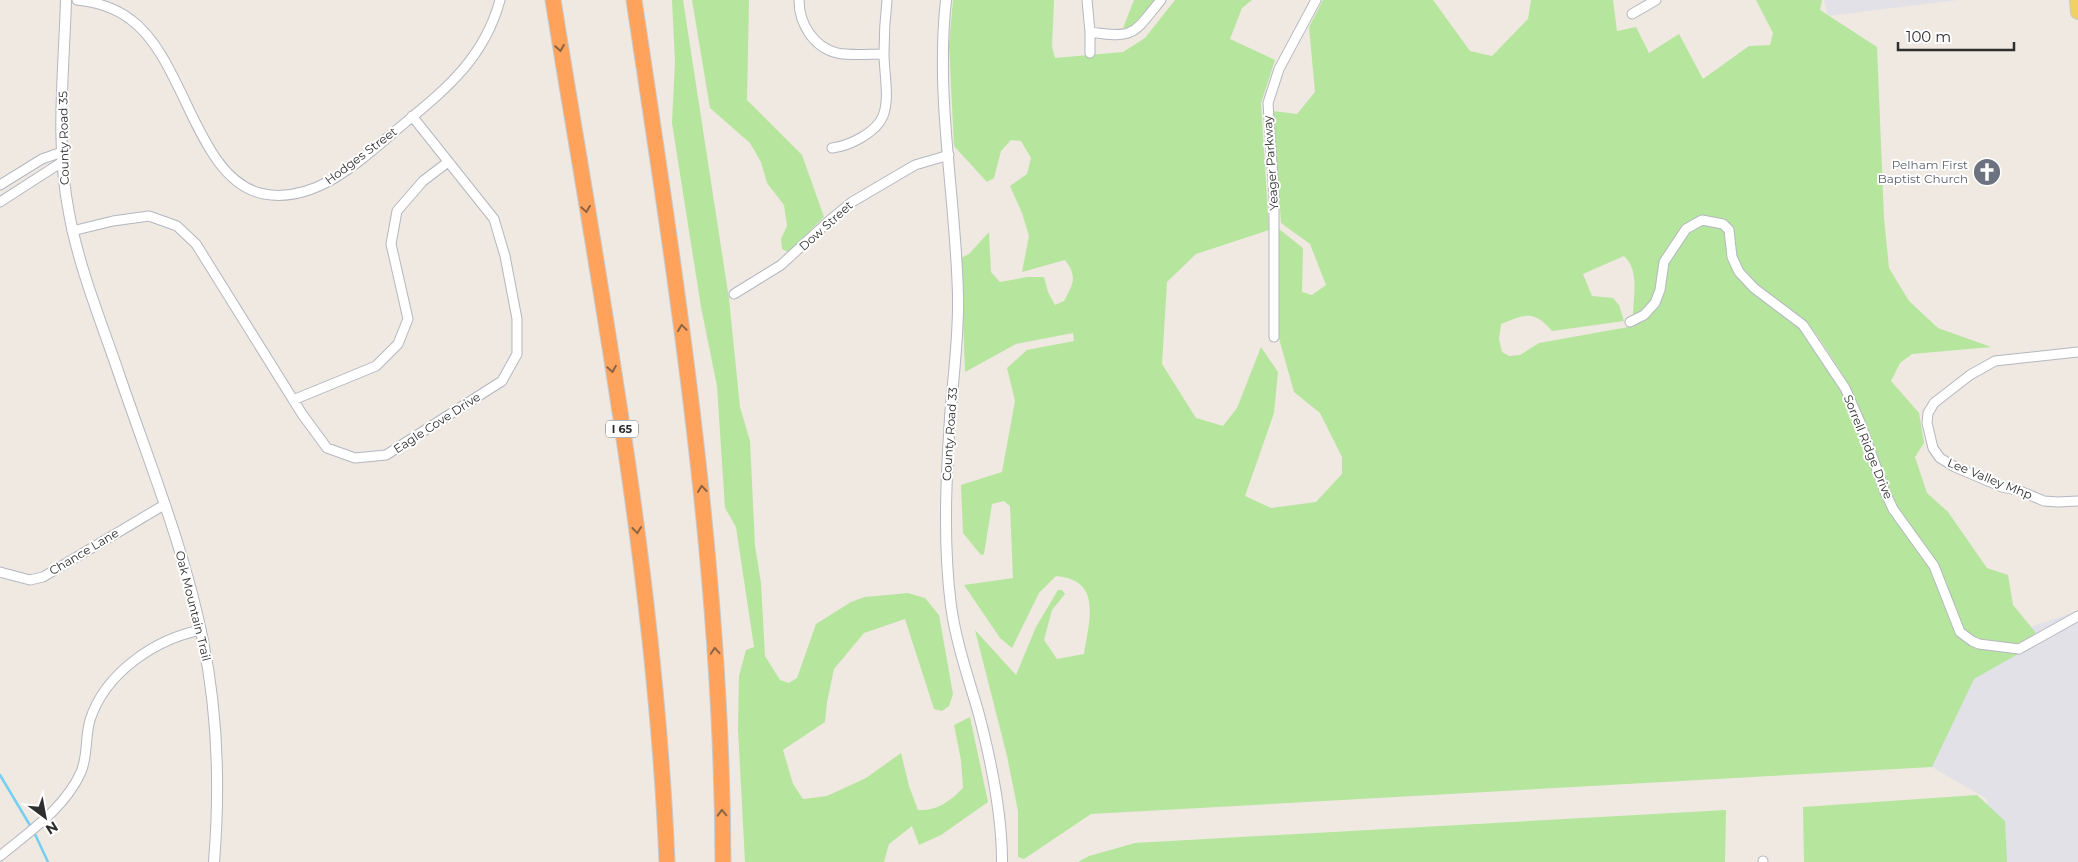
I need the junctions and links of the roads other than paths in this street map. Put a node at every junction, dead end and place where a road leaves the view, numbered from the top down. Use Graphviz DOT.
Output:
graph roads {
  1 [pos="71,0"];
  2 [pos="500,0"];
  3 [pos="553,0"];
  4 [pos="634,0"];
  5 [pos="799,0"];
  6 [pos="887,0"];
  7 [pos="946,0"];
  8 [pos="1088,0"];
  9 [pos="1161,0"];
  10 [pos="1316,0"];
  11 [pos="1656,0"];
  12 [pos="2077,0"];
  13 [pos="2078,12"];
  14 [pos="1632,14"];
  15 [pos="1090,32"];
  16 [pos="1090,53"];
  17 [pos="884,54"];
  18 [pos="412,116"];
  19 [pos="832,148"];
  20 [pos="949,155"];
  21 [pos="62,157"];
  22 [pos="448,162"];
  23 [pos="0,186"];
  24 [pos="0,202"];
  25 [pos="72,231"];
  26 [pos="734,294"];
  27 [pos="1630,322"];
  28 [pos="1274,337"];
  29 [pos="2078,352"];
  30 [pos="114,359"];
  31 [pos="293,400"];
  32 [pos="2078,500"];
  33 [pos="164,505"];
  34 [pos="0,572"];
  35 [pos="2078,616"];
  36 [pos="201,630"];
  37 [pos="0,856"];
  38 [pos="214,862"];
  39 [pos="667,862"];
  40 [pos="723,862"];
  41 [pos="1002,862"];
  1 -- 18 [label="street, Hodges Street"];
  1 -- 21 [label="street, County Road 35"];
  2 -- 18 [label="street, Hodges Street"];
  3 -- 39 [label="highway, I 65, one-way"];
  40 -- 4 [label="highway, one-way"];
  5 -- 17 [label="street"];
  6 -- 17 [label="street"];
  7 -- 20 [label="street, County Road 33"];
  8 -- 15 [label="street"];
  9 -- 15 [label="street"];
  10 -- 28 [label="street, Yeager Parkway"];
  11 -- 14 [label="street"];
  12 -- 13 [label="main road"];
  15 -- 16 [label="street"];
  17 -- 19 [label="street"];
  18 -- 22 [label="street, Eagle Cove Drive"];
  20 -- 26 [label="street, Dow Street"];
  20 -- 41 [label="street, County Road 33"];
  21 -- 23 [label="street"];
  21 -- 24 [label="street"];
  21 -- 25 [label="street, County Road 35"];
  22 -- 31 [label="street"];
  22 -- 31 [label="street, Eagle Cove Drive"];
  25 -- 30 [label="street, County Road 35"];
  25 -- 31 [label="street, Eagle Cove Drive"];
  27 -- 35 [label="street, Sorrell Ridge Drive"];
  29 -- 32 [label="street, Lee Valley Mhp"];
  30 -- 33 [label="street, Oak Mountain Trail"];
  33 -- 34 [label="street, Chance Lane"];
  33 -- 36 [label="street, Oak Mountain Trail"];
  36 -- 37 [label="street"];
  36 -- 38 [label="street, Oak Mountain Trail"];
}
